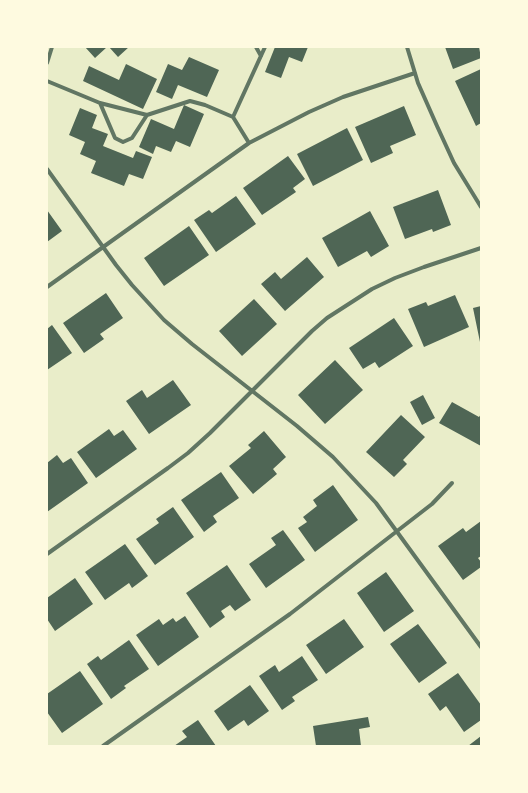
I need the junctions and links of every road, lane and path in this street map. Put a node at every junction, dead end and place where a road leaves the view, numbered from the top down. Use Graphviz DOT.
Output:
graph roads {
  1 [pos="52,47"];
  2 [pos="256,47"];
  3 [pos="265,47"];
  4 [pos="407,47"];
  5 [pos="261,56"];
  6 [pos="47,63"];
  7 [pos="415,73"];
  8 [pos="47,81"];
  9 [pos="100,103"];
  10 [pos="147,115"];
  11 [pos="232,117"];
  12 [pos="249,143"];
  13 [pos="47,169"];
  14 [pos="481,207"];
  15 [pos="103,247"];
  16 [pos="481,248"];
  17 [pos="47,287"];
  18 [pos="253,392"];
  19 [pos="452,483"];
  20 [pos="398,531"];
  21 [pos="47,554"];
  22 [pos="481,647"];
  23 [pos="103,746"];
  1 -- 6 [label="street"];
  2 -- 5 [label="street"];
  3 -- 5 [label="street"];
  4 -- 7 [label="street"];
  5 -- 11 [label="street"];
  7 -- 12 [label="street"];
  7 -- 14 [label="street"];
  8 -- 9 [label="street"];
  9 -- 10 [label="street"];
  9 -- 10 [label="street"];
  10 -- 11 [label="street"];
  11 -- 12 [label="street"];
  12 -- 15 [label="street"];
  13 -- 15 [label="street"];
  15 -- 17 [label="street"];
  15 -- 18 [label="street"];
  16 -- 18 [label="street"];
  18 -- 20 [label="street"];
  18 -- 21 [label="street"];
  19 -- 20 [label="street"];
  20 -- 22 [label="street"];
  20 -- 23 [label="street"];
}
